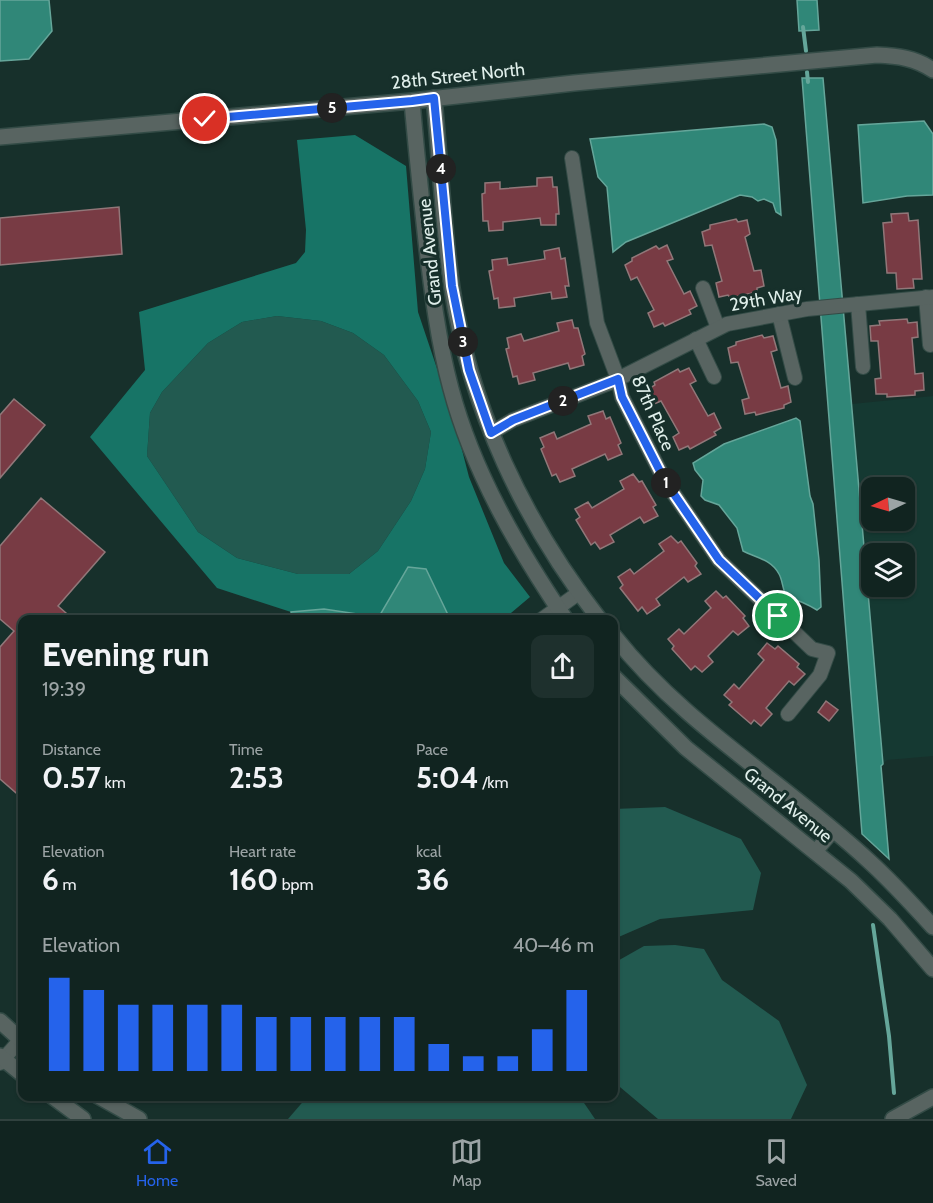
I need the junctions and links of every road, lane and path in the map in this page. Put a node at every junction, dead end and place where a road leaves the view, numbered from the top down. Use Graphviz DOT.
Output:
graph roads {
  1 [pos="933,70"];
  2 [pos="434,98"];
  3 [pos="412,101"];
  4 [pos="0,137"];
  5 [pos="572,158"];
  6 [pos="703,288"];
  7 [pos="930,297"];
  8 [pos="858,304"];
  9 [pos="779,314"];
  10 [pos="718,328"];
  11 [pos="696,339"];
  12 [pos="930,345"];
  13 [pos="864,367"];
  14 [pos="714,377"];
  15 [pos="795,378"];
  16 [pos="618,379"];
  17 [pos="491,433"];
  18 [pos="469,442"];
  19 [pos="580,592"];
  20 [pos="562,614"];
  21 [pos="596,615"];
  22 [pos="618,640"];
  23 [pos="618,681"];
  24 [pos="788,714"];
  25 [pos="833,831"];
  26 [pos="815,852"];
  27 [pos="933,927"];
  28 [pos="933,969"];
  29 [pos="0,1021"];
  30 [pos="18,1037"];
  31 [pos="18,1044"];
  32 [pos="1,1059"];
  33 [pos="18,1071"];
  34 [pos="933,1097"];
  35 [pos="59,1101"];
  36 [pos="107,1101"];
  37 [pos="83,1119"];
  38 [pos="139,1119"];
  39 [pos="893,1119"];
  1 -- 2 [label="street, 28th Street North"];
  2 -- 3 [label="street, 28th Street North"];
  2 -- 17 [label="street, Grand Avenue"];
  3 -- 4 [label="street, 28th Street North"];
  3 -- 18 [label="street, Grand Avenue"];
  5 -- 16 [label="street, 87th Place"];
  6 -- 10 [label="street"];
  7 -- 8 [label="street, 29th Way"];
  7 -- 12 [label="street"];
  8 -- 9 [label="street, 29th Way"];
  8 -- 13 [label="street"];
  9 -- 10 [label="street, 29th Way"];
  9 -- 15 [label="street"];
  10 -- 11 [label="street, 29th Way"];
  11 -- 14 [label="street"];
  11 -- 16 [label="street, 29th Way"];
  16 -- 17 [label="street"];
  16 -- 24 [label="street, 87th Place"];
  17 -- 18 [label="street"];
  17 -- 19 [label="street, Grand Avenue"];
  18 -- 20 [label="street, Grand Avenue"];
  19 -- 20 [label="street"];
  19 -- 21 [label="street, Grand Avenue"];
  22 -- 25 [label="street, Grand Avenue"];
  23 -- 26 [label="street, Grand Avenue"];
  25 -- 26 [label="street"];
  25 -- 27 [label="street, Grand Avenue"];
  26 -- 28 [label="street, Grand Avenue"];
  29 -- 30 [label="street"];
  31 -- 32 [label="street"];
  32 -- 33 [label="street"];
  34 -- 39 [label="street"];
  35 -- 37 [label="street"];
  36 -- 38 [label="street"];
}
